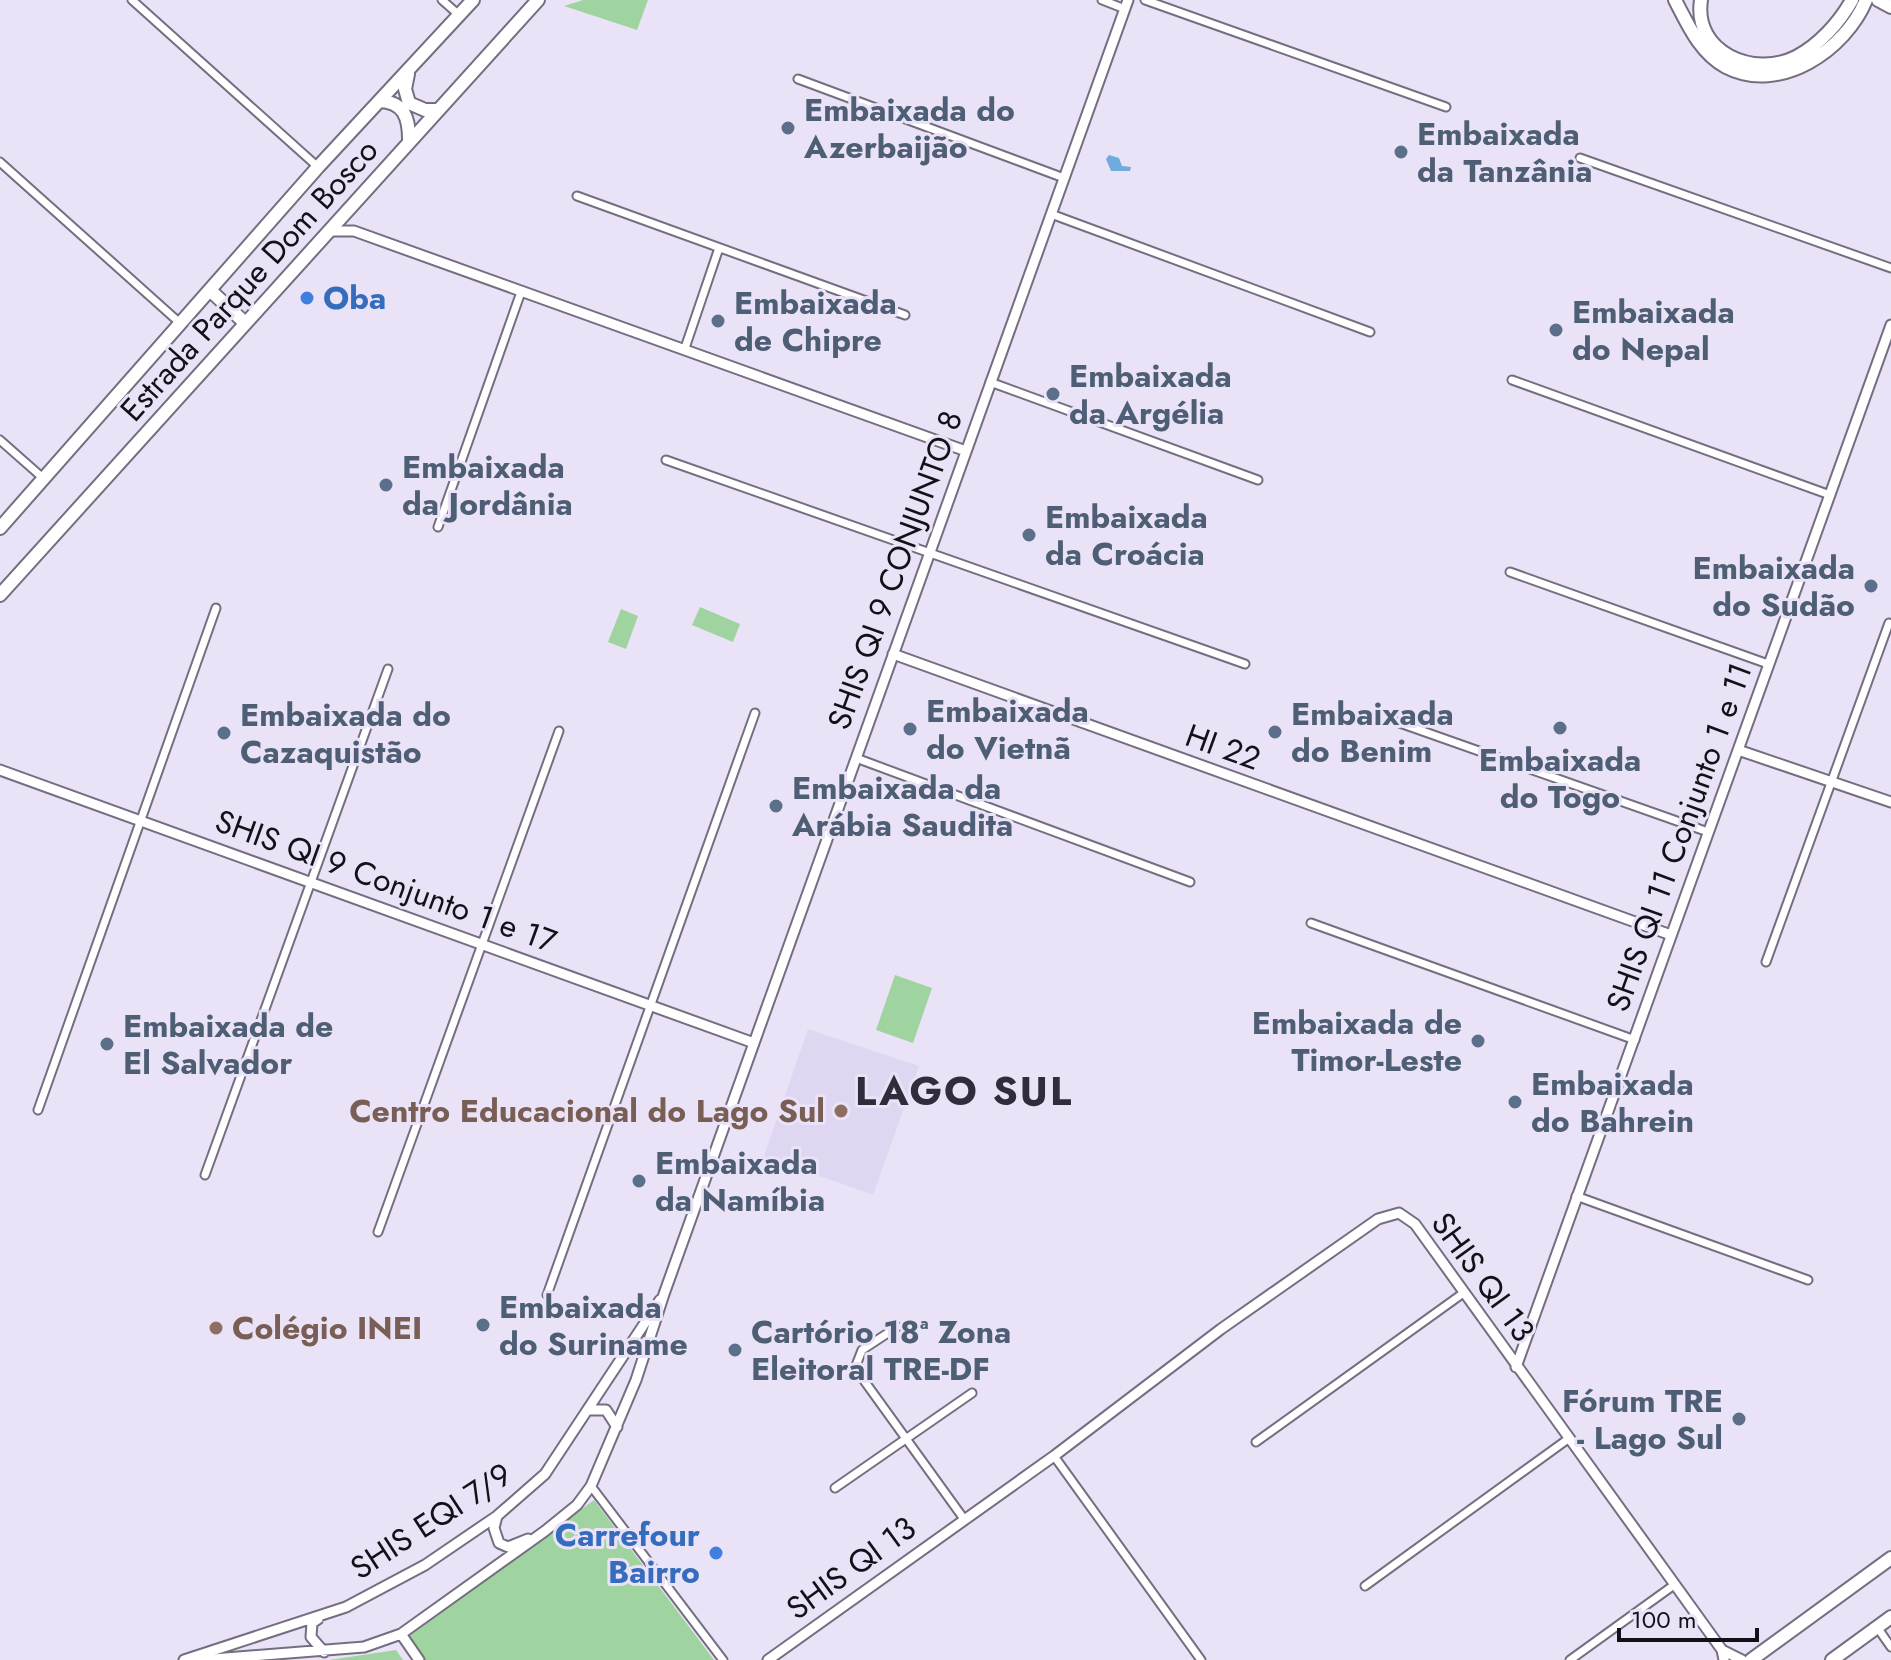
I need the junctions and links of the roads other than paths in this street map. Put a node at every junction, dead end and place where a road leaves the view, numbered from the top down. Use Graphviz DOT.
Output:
graph roads {
  1 [pos="132,0"];
  2 [pos="442,0"];
  3 [pos="473,0"];
  4 [pos="538,0"];
  5 [pos="1102,0"];
  6 [pos="1145,0"];
  7 [pos="1675,0"];
  8 [pos="1701,0"];
  9 [pos="1852,0"];
  10 [pos="1866,0"];
  11 [pos="1126,4"];
  12 [pos="459,15"];
  13 [pos="409,71"];
  14 [pos="798,79"];
  15 [pos="380,101"];
  16 [pos="1446,107"];
  17 [pos="437,110"];
  18 [pos="409,139"];
  19 [pos="1580,158"];
  20 [pos="0,162"];
  21 [pos="318,167"];
  22 [pos="1064,178"];
  23 [pos="577,196"];
  24 [pos="347,211"];
  25 [pos="1051,214"];
  26 [pos="329,231"];
  27 [pos="354,231"];
  28 [pos="719,248"];
  29 [pos="1891,268"];
  30 [pos="212,292"];
  31 [pos="521,292"];
  32 [pos="905,315"];
  33 [pos="244,322"];
  34 [pos="181,324"];
  35 [pos="1891,325"];
  36 [pos="1370,332"];
  37 [pos="685,348"];
  38 [pos="1512,380"];
  39 [pos="990,382"];
  40 [pos="0,440"];
  41 [pos="966,451"];
  42 [pos="666,460"];
  43 [pos="43,478"];
  44 [pos="1258,480"];
  45 [pos="1830,495"];
  46 [pos="438,527"];
  47 [pos="0,528"];
  48 [pos="930,552"];
  49 [pos="1510,572"];
  50 [pos="1,573"];
  51 [pos="12,581"];
  52 [pos="0,595"];
  53 [pos="216,608"];
  54 [pos="1889,623"];
  55 [pos="893,654"];
  56 [pos="1245,664"];
  57 [pos="1768,664"];
  58 [pos="388,669"];
  59 [pos="755,713"];
  60 [pos="1394,721"];
  61 [pos="559,731"];
  62 [pos="1738,750"];
  63 [pos="856,758"];
  64 [pos="0,770"];
  65 [pos="1833,781"];
  66 [pos="1891,802"];
  67 [pos="143,819"];
  68 [pos="1708,832"];
  69 [pos="1190,882"];
  70 [pos="312,883"];
  71 [pos="1311,923"];
  72 [pos="1671,935"];
  73 [pos="481,944"];
  74 [pos="1766,962"];
  75 [pos="650,1006"];
  76 [pos="1635,1040"];
  77 [pos="754,1043"];
  78 [pos="38,1110"];
  79 [pos="205,1175"];
  80 [pos="1576,1196"];
  81 [pos="378,1232"];
  82 [pos="1808,1280"];
  83 [pos="664,1294"];
  84 [pos="1462,1294"];
  85 [pos="547,1295"];
  86 [pos="897,1327"];
  87 [pos="1516,1367"];
  88 [pos="972,1393"];
  89 [pos="589,1410"];
  90 [pos="617,1427"];
  91 [pos="1568,1439"];
  92 [pos="906,1441"];
  93 [pos="1256,1442"];
  94 [pos="1054,1456"];
  95 [pos="591,1486"];
  96 [pos="835,1488"];
  97 [pos="497,1516"];
  98 [pos="964,1519"];
  99 [pos="545,1531"];
  100 [pos="1890,1559"];
  101 [pos="1674,1585"];
  102 [pos="1365,1586"];
  103 [pos="325,1615"];
  104 [pos="1891,1617"];
  105 [pos="1877,1627"];
  106 [pos="401,1634"];
  107 [pos="1891,1647"];
  108 [pos="324,1652"];
  109 [pos="1723,1655"];
  110 [pos="184,1660"];
  111 [pos="201,1660"];
  112 [pos="419,1660"];
  113 [pos="723,1660"];
  114 [pos="768,1660"];
  115 [pos="1201,1660"];
  116 [pos="1570,1660"];
  117 [pos="1742,1660"];
  118 [pos="1751,1660"];
  119 [pos="1832,1660"];
  1 -- 21 [label="street"];
  2 -- 12 [label="street"];
  3 -- 12 [label="main road, Estrada Parque Dom Bosco"];
  4 -- 17 [label="main road, Estrada Parque Dom Bosco"];
  5 -- 11 [label="street"];
  6 -- 16 [label="street"];
  7 -- 10 [label="main road"];
  8 -- 9 [label="main road"];
  11 -- 22 [label="street, SHIS QI 9 CONJUNTO 8"];
  12 -- 13 [label="main road, Estrada Parque Dom Bosco"];
  13 -- 15 [label="main road, Estrada Parque Dom Bosco"];
  13 -- 17 [label="main road"];
  14 -- 22 [label="street"];
  15 -- 18 [label="main road"];
  15 -- 21 [label="main road, Estrada Parque Dom Bosco"];
  17 -- 18 [label="main road, Estrada Parque Dom Bosco"];
  18 -- 24 [label="main road, Estrada Parque Dom Bosco"];
  19 -- 29 [label="street"];
  20 -- 34 [label="street"];
  21 -- 30 [label="main road, Estrada Parque Dom Bosco"];
  22 -- 25 [label="street, SHIS QI 9 CONJUNTO 8"];
  23 -- 28 [label="street"];
  24 -- 26 [label="main road, Estrada Parque Dom Bosco"];
  24 -- 27 [label="street"];
  25 -- 36 [label="street"];
  25 -- 39 [label="street, SHIS QI 9 CONJUNTO 8"];
  26 -- 27 [label="street"];
  26 -- 33 [label="main road, Estrada Parque Dom Bosco"];
  27 -- 31 [label="street"];
  28 -- 32 [label="street"];
  28 -- 37 [label="street"];
  30 -- 33 [label="main road"];
  30 -- 34 [label="main road, Estrada Parque Dom Bosco"];
  31 -- 37 [label="street"];
  31 -- 46 [label="street"];
  33 -- 51 [label="main road, Estrada Parque Dom Bosco"];
  34 -- 43 [label="main road, Estrada Parque Dom Bosco"];
  35 -- 45 [label="street, SHIS QI 11 Conjunto 1 e 11"];
  37 -- 41 [label="street"];
  38 -- 45 [label="street"];
  39 -- 41 [label="street, SHIS QI 9 CONJUNTO 8"];
  39 -- 44 [label="street"];
  40 -- 43 [label="street"];
  41 -- 48 [label="street, SHIS QI 9 CONJUNTO 8"];
  42 -- 48 [label="street"];
  43 -- 47 [label="main road, Estrada Parque Dom Bosco"];
  45 -- 57 [label="street, SHIS QI 11 Conjunto 1 e 11"];
  48 -- 55 [label="street, SHIS QI 9 CONJUNTO 8"];
  48 -- 56 [label="street"];
  49 -- 57 [label="street"];
  50 -- 51 [label="main road"];
  51 -- 52 [label="main road, Estrada Parque Dom Bosco"];
  53 -- 67 [label="street"];
  54 -- 65 [label="street"];
  55 -- 63 [label="street, SHIS QI 9 CONJUNTO 8"];
  55 -- 72 [label="street, HI 22"];
  57 -- 62 [label="street, SHIS QI 11 Conjunto 1 e 11"];
  58 -- 70 [label="street"];
  59 -- 75 [label="street"];
  60 -- 68 [label="street"];
  61 -- 73 [label="street"];
  62 -- 65 [label="street"];
  62 -- 68 [label="street, SHIS QI 11 Conjunto 1 e 11"];
  63 -- 69 [label="street"];
  63 -- 77 [label="street, SHIS QI 9 CONJUNTO 8"];
  64 -- 67 [label="street, SHIS QI 9 Conjunto 1 e 17"];
  65 -- 66 [label="street"];
  65 -- 74 [label="street"];
  67 -- 70 [label="street, SHIS QI 9 Conjunto 1 e 17"];
  67 -- 78 [label="street"];
  68 -- 72 [label="street, SHIS QI 11 Conjunto 1 e 11"];
  70 -- 73 [label="street, SHIS QI 9 Conjunto 1 e 17"];
  70 -- 79 [label="street"];
  71 -- 76 [label="street"];
  72 -- 76 [label="street, SHIS QI 11 Conjunto 1 e 11"];
  73 -- 75 [label="street, SHIS QI 9 Conjunto 1 e 17"];
  73 -- 81 [label="street"];
  75 -- 77 [label="street, SHIS QI 9 Conjunto 1 e 17"];
  75 -- 85 [label="street"];
  76 -- 80 [label="street, SHIS QI 11 Conjunto 1 e 11"];
  77 -- 83 [label="street, SHIS QI 9 CONJUNTO 8"];
  80 -- 82 [label="street"];
  80 -- 87 [label="street, SHIS QI 11 Conjunto 1 e 11"];
  83 -- 89 [label="street, SHIS EQI 7/9"];
  83 -- 90 [label="street"];
  84 -- 87 [label="street, SHIS QI 13"];
  84 -- 93 [label="street"];
  84 -- 94 [label="street, SHIS QI 13"];
  86 -- 92 [label="street, SHIS QI 13"];
  87 -- 91 [label="street, SHIS QI 13"];
  88 -- 92 [label="street"];
  89 -- 90 [label="street"];
  89 -- 97 [label="street, SHIS EQI 7/9"];
  90 -- 95 [label="street"];
  91 -- 101 [label="street, SHIS QI 13"];
  91 -- 102 [label="street"];
  92 -- 96 [label="street"];
  92 -- 98 [label="street, SHIS QI 13"];
  94 -- 98 [label="street, SHIS QI 13"];
  94 -- 115 [label="street"];
  95 -- 99 [label="street"];
  95 -- 113 [label="street"];
  97 -- 99 [label="street"];
  97 -- 103 [label="street, SHIS EQI 7/9"];
  98 -- 114 [label="street, SHIS QI 13"];
  99 -- 106 [label="street"];
  100 -- 118 [label="main road"];
  101 -- 109 [label="street, SHIS QI 13"];
  101 -- 116 [label="street"];
  103 -- 108 [label="street"];
  103 -- 110 [label="street, SHIS EQI 7/9"];
  104 -- 105 [label="main road"];
  105 -- 107 [label="street"];
  105 -- 119 [label="main road"];
  106 -- 108 [label="street"];
  106 -- 112 [label="street"];
  108 -- 111 [label="street"];
  109 -- 117 [label="street, SHIS QI 13"];
}
